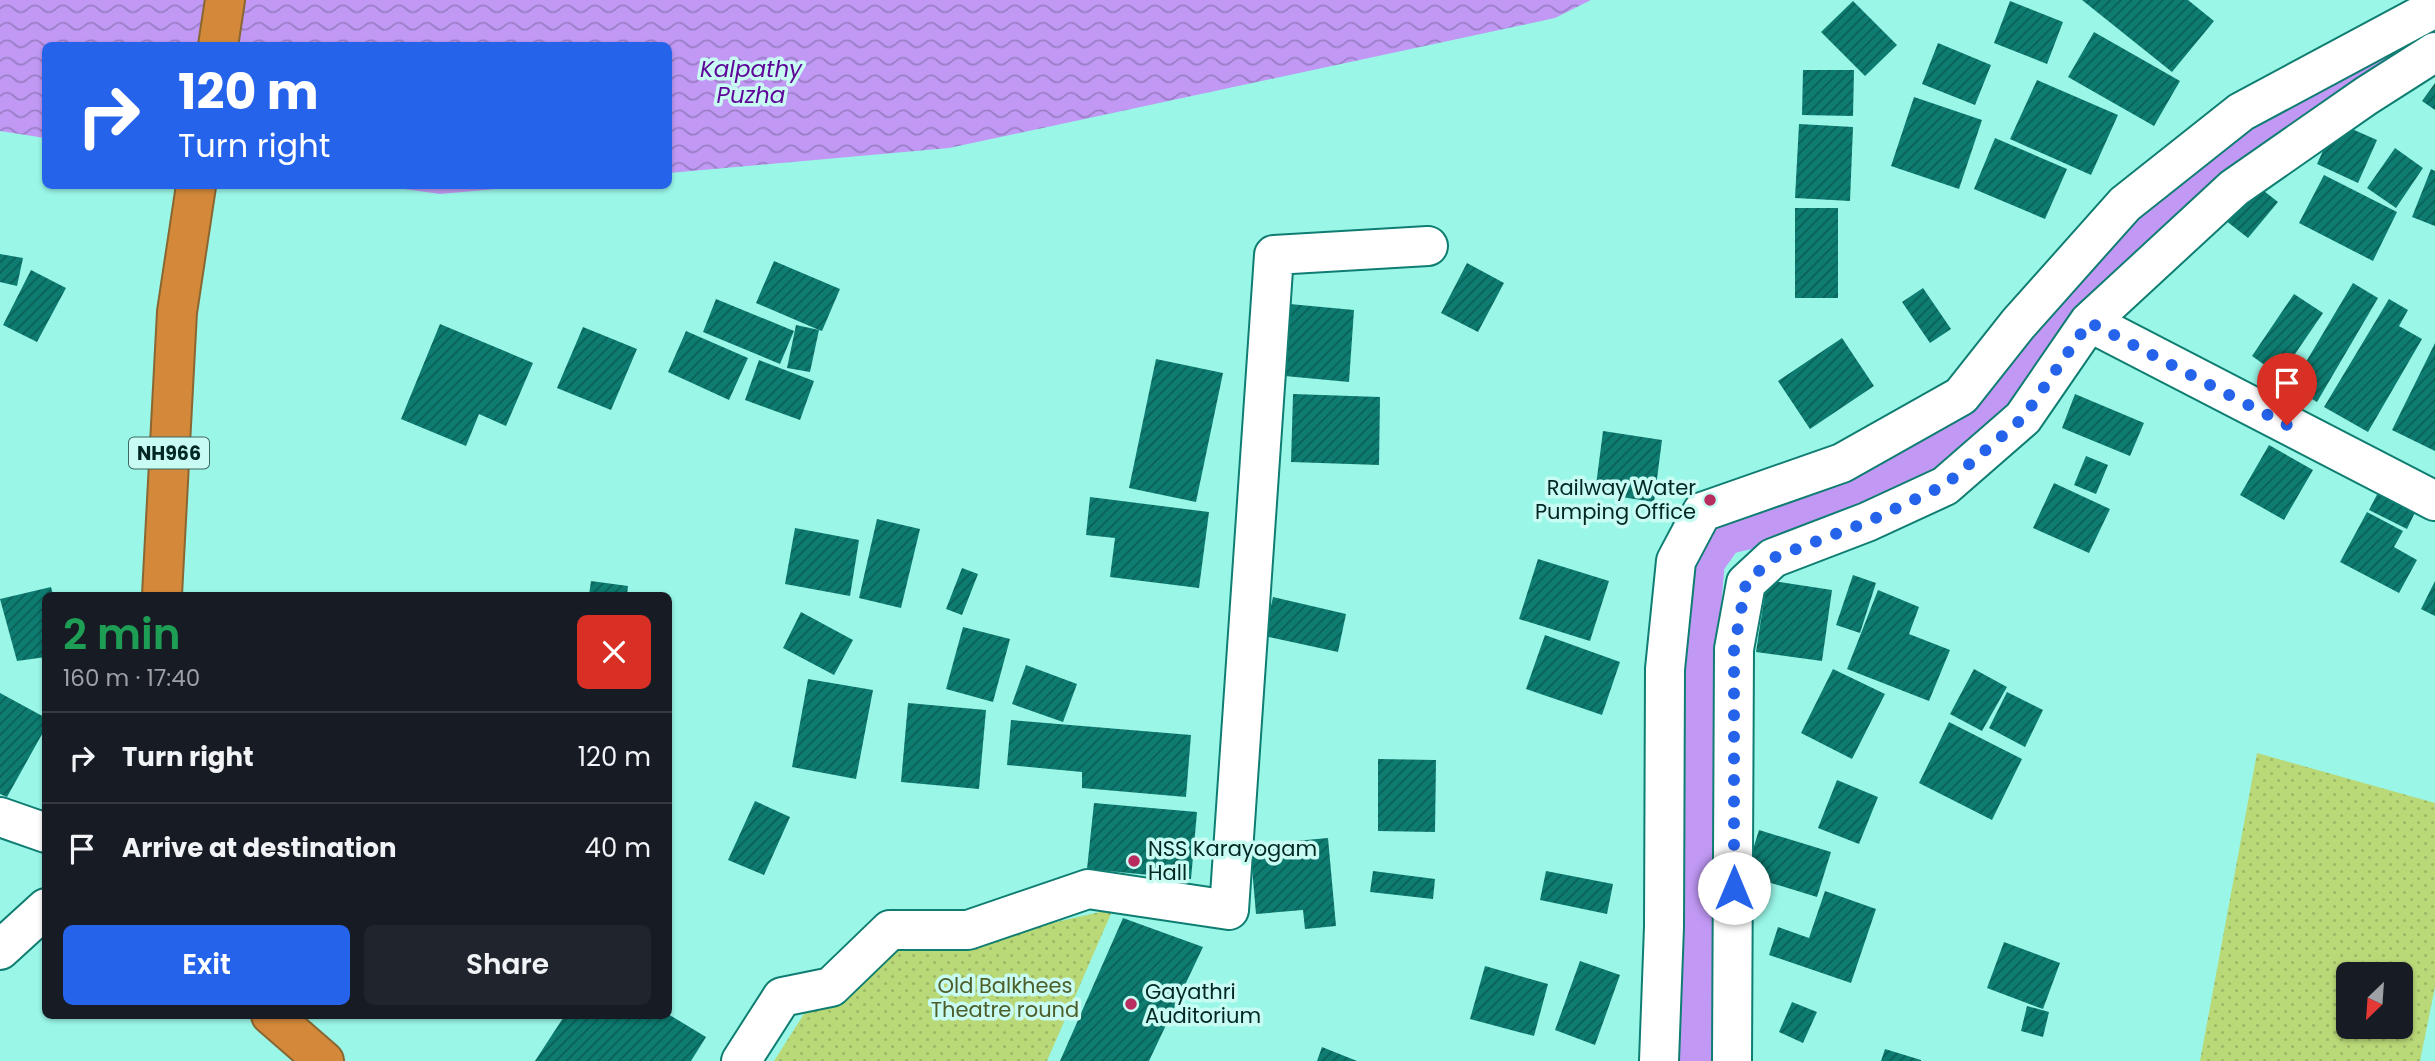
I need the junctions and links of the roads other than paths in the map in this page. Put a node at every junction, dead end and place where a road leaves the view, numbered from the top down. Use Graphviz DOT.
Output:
graph roads {
  1 [pos="225,0"];
  2 [pos="2435,8"];
  3 [pos="219,42"];
  4 [pos="2435,52"];
  5 [pos="196,189"];
  6 [pos="1429,246"];
  7 [pos="2089,322"];
  8 [pos="2435,501"];
  9 [pos="162,592"];
  10 [pos="0,817"];
  11 [pos="42,832"];
  12 [pos="42,912"];
  13 [pos="42,949"];
  14 [pos="0,950"];
  15 [pos="0,961"];
  16 [pos="276,1019"];
  17 [pos="324,1061"];
  18 [pos="741,1061"];
  19 [pos="1659,1061"];
  20 [pos="1731,1061"];
  1 -- 3 [label="highway"];
  2 -- 19 [label="street"];
  4 -- 7 [label="street"];
  5 -- 9 [label="highway, NH966"];
  6 -- 18 [label="street"];
  7 -- 8 [label="street"];
  7 -- 20 [label="street"];
  10 -- 11 [label="street"];
  12 -- 14 [label="street"];
  13 -- 15 [label="street"];
  16 -- 17 [label="highway"];
}
